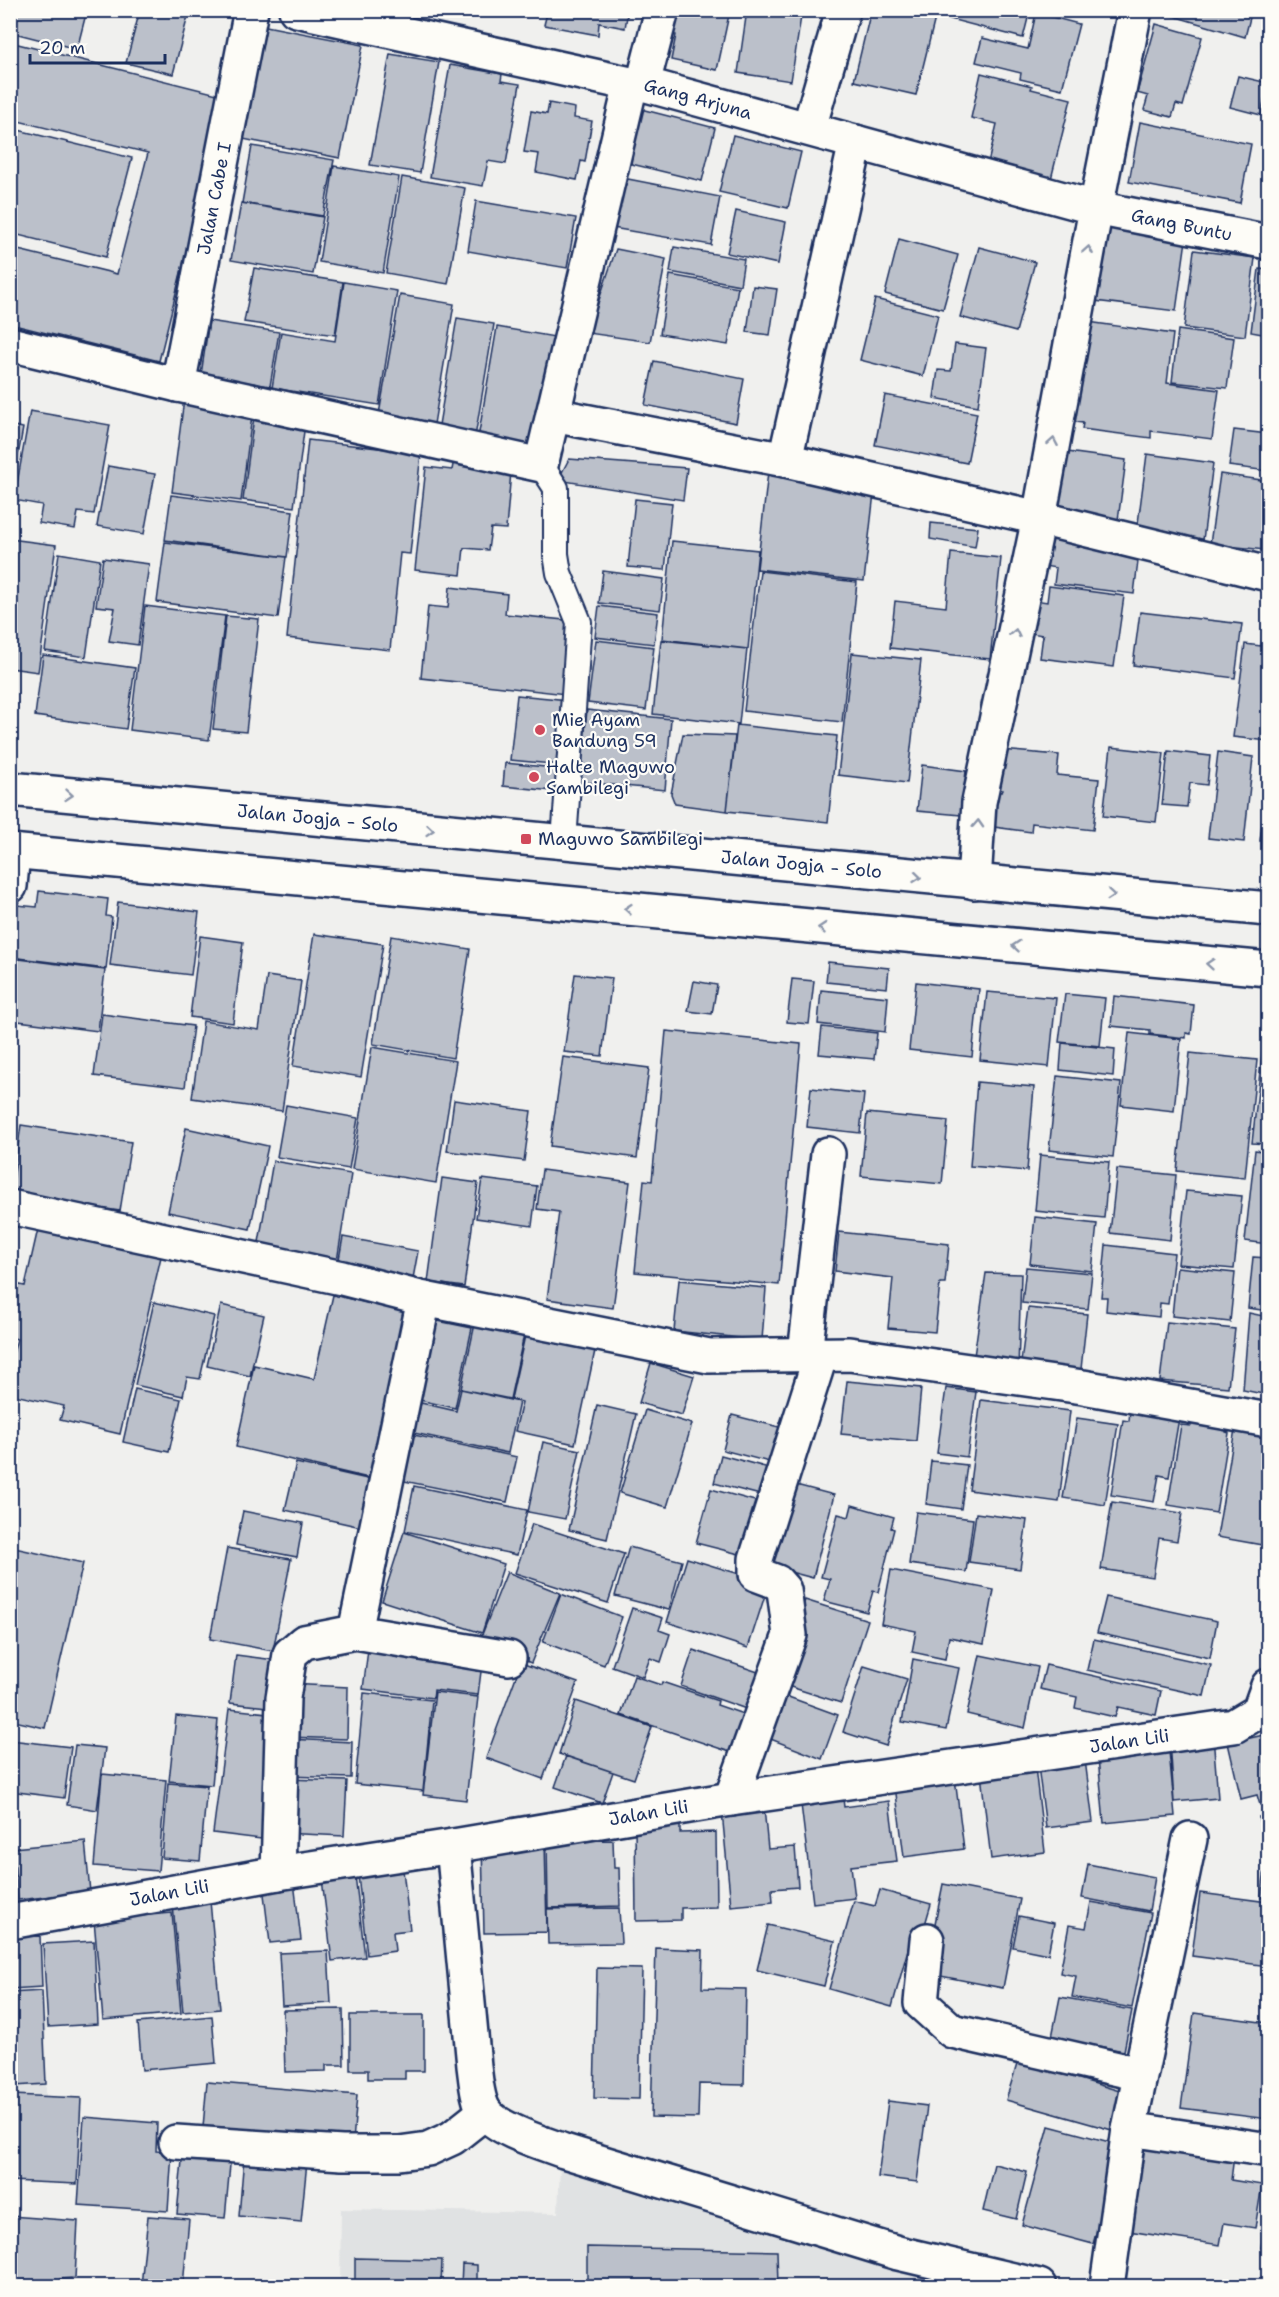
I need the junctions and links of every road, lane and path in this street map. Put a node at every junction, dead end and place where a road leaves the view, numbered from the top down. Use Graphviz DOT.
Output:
graph roads {
  1 [pos="251,10"];
  2 [pos="296,10"];
  3 [pos="662,10"];
  4 [pos="843,10"];
  5 [pos="1135,10"];
  6 [pos="637,84"];
  7 [pos="809,128"];
  8 [pos="856,141"];
  9 [pos="1096,208"];
  10 [pos="1269,242"];
  11 [pos="10,344"];
  12 [pos="178,385"];
  13 [pos="553,415"];
  14 [pos="785,460"];
  15 [pos="541,465"];
  16 [pos="1039,518"];
  17 [pos="1269,574"];
  18 [pos="10,789"];
  19 [pos="564,842"];
  20 [pos="12,852"];
  21 [pos="974,882"];
  22 [pos="10,886"];
  23 [pos="1269,909"];
  24 [pos="1269,969"];
  25 [pos="828,1154"];
  26 [pos="10,1207"];
  27 [pos="424,1299"];
  28 [pos="813,1354"];
  29 [pos="1269,1420"];
  30 [pos="355,1632"];
  31 [pos="509,1658"];
  32 [pos="1269,1686"];
  33 [pos="731,1799"];
  34 [pos="1190,1839"];
  35 [pos="453,1846"];
  36 [pos="278,1873"];
  37 [pos="10,1922"];
  38 [pos="927,1940"];
  39 [pos="1140,2073"];
  40 [pos="485,2112"];
  41 [pos="1129,2129"];
  42 [pos="176,2142"];
  43 [pos="1263,2149"];
  44 [pos="1040,2286"];
  45 [pos="1107,2286"];
  1 -- 12 [label="main road, Jalan Cabe I"];
  2 -- 6 [label="main road, Gang Arjuna"];
  3 -- 6 [label="main road"];
  4 -- 7 [label="main road"];
  5 -- 9 [label="main road"];
  6 -- 7 [label="main road, Gang Arjuna"];
  6 -- 13 [label="main road"];
  7 -- 8 [label="main road, Gang Arjuna"];
  8 -- 9 [label="main road, Gang Arjuna"];
  8 -- 14 [label="main road"];
  9 -- 10 [label="main road, Gang Buntu"];
  16 -- 9 [label="main road, one-way"];
  11 -- 12 [label="main road"];
  12 -- 15 [label="main road"];
  13 -- 14 [label="main road"];
  13 -- 15 [label="main road"];
  14 -- 16 [label="main road"];
  15 -- 19 [label="lane"];
  16 -- 17 [label="main road"];
  21 -- 16 [label="main road, one-way"];
  18 -- 19 [label="main road, Jalan Jogja - Solo, one-way"];
  19 -- 21 [label="main road, Jalan Jogja - Solo, one-way"];
  20 -- 22 [label="main road"];
  24 -- 20 [label="main road, one-way"];
  21 -- 23 [label="main road, Jalan Jogja - Solo, one-way"];
  25 -- 28 [label="main road"];
  26 -- 27 [label="main road"];
  27 -- 28 [label="main road"];
  27 -- 30 [label="main road"];
  28 -- 29 [label="main road"];
  28 -- 33 [label="main road"];
  30 -- 31 [label="main road"];
  30 -- 36 [label="main road"];
  32 -- 33 [label="main road, Jalan Lili"];
  33 -- 35 [label="main road, Jalan Lili"];
  34 -- 39 [label="main road"];
  35 -- 36 [label="main road, Jalan Lili"];
  35 -- 40 [label="main road"];
  36 -- 37 [label="main road, Jalan Lili"];
  38 -- 39 [label="main road"];
  39 -- 41 [label="main road"];
  40 -- 42 [label="main road"];
  40 -- 44 [label="main road"];
  41 -- 43 [label="main road"];
  41 -- 45 [label="main road"];
}
